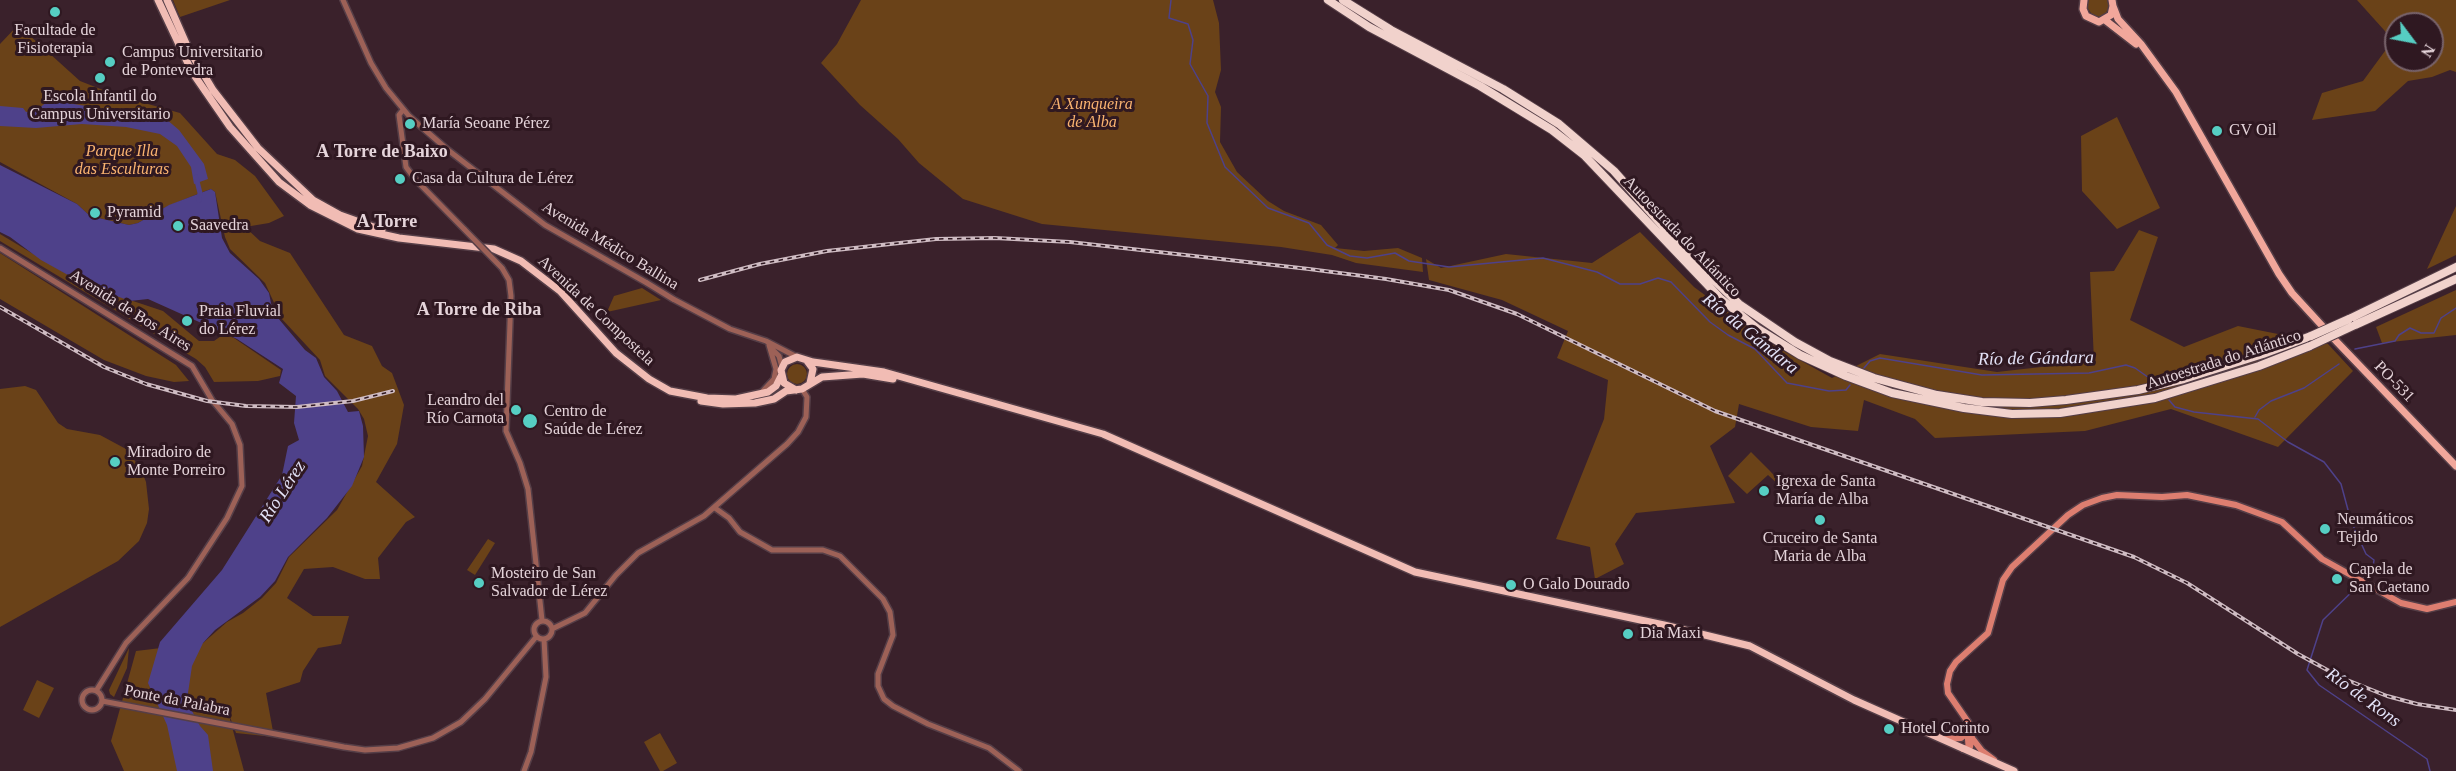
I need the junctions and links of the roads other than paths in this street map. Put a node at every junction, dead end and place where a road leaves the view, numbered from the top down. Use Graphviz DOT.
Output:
graph roads {
  1 [pos="158,0"];
  2 [pos="167,0"];
  3 [pos="342,0"];
  4 [pos="1328,0"];
  5 [pos="1342,0"];
  6 [pos="2074,0"];
  7 [pos="2084,0"];
  8 [pos="2113,3"];
  9 [pos="2083,9"];
  10 [pos="2105,20"];
  11 [pos="2152,59"];
  12 [pos="403,110"];
  13 [pos="419,239"];
  14 [pos="0,248"];
  15 [pos="2456,267"];
  16 [pos="2456,279"];
  17 [pos="2352,322"];
  18 [pos="760,340"];
  19 [pos="769,345"];
  20 [pos="801,358"];
  21 [pos="782,367"];
  22 [pos="781,376"];
  23 [pos="913,382"];
  24 [pos="810,383"];
  25 [pos="799,389"];
  26 [pos="670,391"];
  27 [pos="758,395"];
  28 [pos="2456,466"];
  29 [pos="715,508"];
  30 [pos="2456,602"];
  31 [pos="542,620"];
  32 [pos="552,629"];
  33 [pos="536,636"];
  34 [pos="544,639"];
  35 [pos="117,659"];
  36 [pos="96,691"];
  37 [pos="102,699"];
  38 [pos="1970,735"];
  39 [pos="1944,741"];
  40 [pos="1968,749"];
  41 [pos="1994,763"];
  42 [pos="524,771"];
  43 [pos="1019,771"];
  44 [pos="2005,771"];
  45 [pos="2014,771"];
  1 -- 13 [label="highway, Avenida de Compostela"];
  2 -- 13 [label="highway, Avenida de Compostela"];
  3 -- 12 [label="street, Avenida Médico Ballina"];
  4 -- 17 [label="highway, Autoestrada do Atlántico, bridge"];
  5 -- 17 [label="highway, Autoestrada do Atlántico, bridge"];
  6 -- 9 [label="main road"];
  7 -- 9 [label="main road"];
  8 -- 10 [label="main road"];
  8 -- 11 [label="main road"];
  9 -- 10 [label="main road"];
  10 -- 11 [label="main road"];
  11 -- 28 [label="main road, PO-531"];
  12 -- 18 [label="street, Avenida Médico Ballina, bridge"];
  12 -- 31 [label="street, bridge"];
  13 -- 26 [label="highway, Avenida de Compostela"];
  14 -- 35 [label="street, Avenida de Bos Aires"];
  15 -- 17 [label="highway, Autoestrada do Atlántico"];
  16 -- 17 [label="highway, Autoestrada do Atlántico"];
  18 -- 19 [label="street, Avenida Médico Ballina"];
  18 -- 20 [label="street, Avenida Médico Ballina"];
  19 -- 21 [label="street"];
  19 -- 27 [label="street"];
  20 -- 21 [label="highway"];
  20 -- 23 [label="highway"];
  20 -- 24 [label="highway"];
  21 -- 22 [label="highway"];
  22 -- 25 [label="highway"];
  22 -- 27 [label="highway"];
  23 -- 24 [label="highway"];
  23 -- 39 [label="highway"];
  24 -- 25 [label="highway"];
  25 -- 26 [label="highway"];
  25 -- 29 [label="street"];
  26 -- 27 [label="highway, Avenida de Compostela"];
  29 -- 32 [label="street"];
  29 -- 43 [label="street"];
  30 -- 38 [label="main road"];
  31 -- 32 [label="street"];
  31 -- 33 [label="street"];
  32 -- 34 [label="street"];
  33 -- 34 [label="street"];
  33 -- 37 [label="street, Ponte da Palabra"];
  34 -- 42 [label="street"];
  35 -- 36 [label="street, Avenida de Bos Aires"];
  35 -- 37 [label="street, Avenida de Bos Aires"];
  36 -- 37 [label="street"];
  36 -- 37 [label="street"];
  38 -- 39 [label="main road"];
  38 -- 40 [label="main road"];
  38 -- 41 [label="main road"];
  39 -- 40 [label="highway"];
  39 -- 41 [label="highway"];
  40 -- 41 [label="highway"];
  41 -- 44 [label="highway"];
  41 -- 45 [label="highway"];
}
